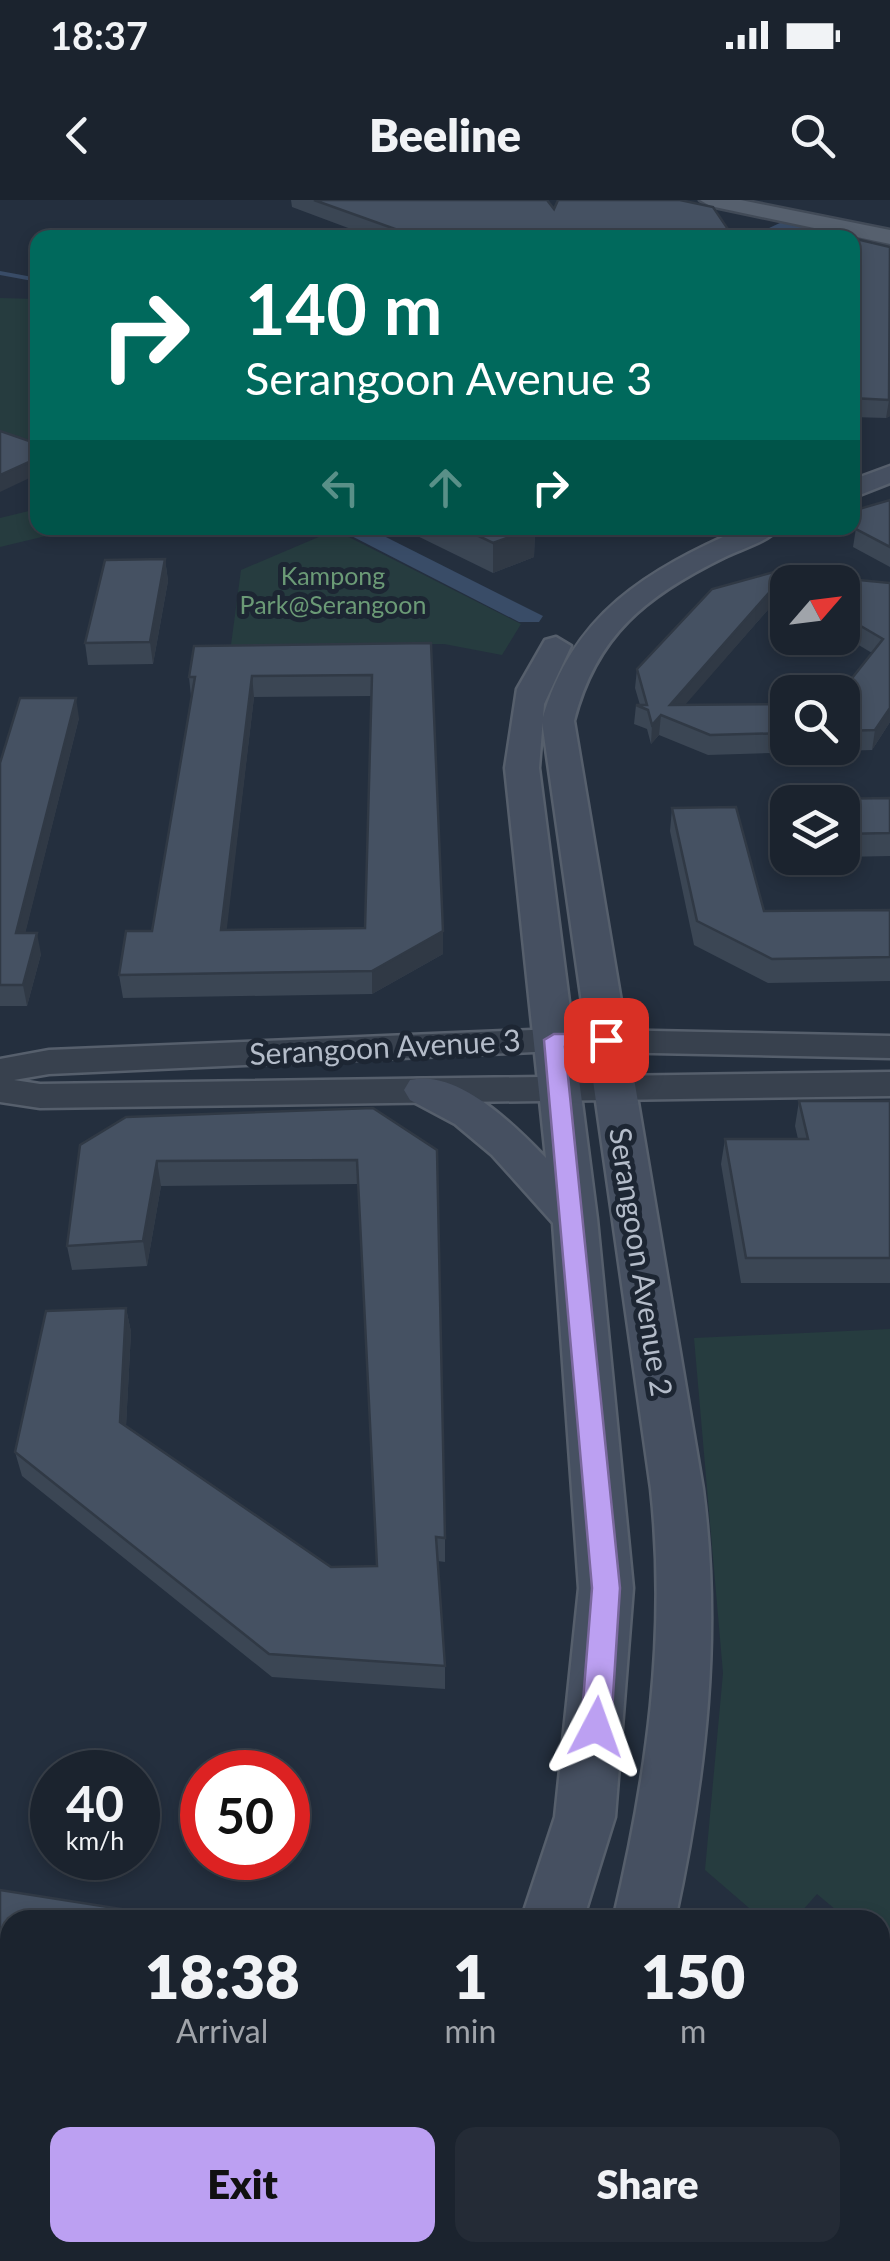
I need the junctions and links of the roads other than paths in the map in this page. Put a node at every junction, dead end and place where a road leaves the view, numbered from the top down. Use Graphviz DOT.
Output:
graph roads {
  1 [pos="710,200"];
  2 [pos="777,200"];
  3 [pos="890,223"];
  4 [pos="856,230"];
  5 [pos="860,231"];
  6 [pos="890,237"];
  7 [pos="890,453"];
  8 [pos="860,466"];
  9 [pos="890,474"];
  10 [pos="860,487"];
  11 [pos="700,535"];
  12 [pos="750,535"];
  13 [pos="890,1047"];
  14 [pos="557,1062"];
  15 [pos="609,1062"];
  16 [pos="0,1070"];
  17 [pos="890,1084"];
  18 [pos="0,1090"];
  19 [pos="425,1090"];
  20 [pos="575,1219"];
  21 [pos="580,1311"];
  22 [pos="644,1311"];
  23 [pos="555,1910"];
  24 [pos="646,1910"];
  1 -- 4 [label="main road"];
  2 -- 3 [label="main road"];
  5 -- 6 [label="main road"];
  7 -- 8 [label="main road"];
  9 -- 10 [label="main road"];
  11 -- 14 [label="main road, Serangoon Avenue 2"];
  12 -- 15 [label="main road, Serangoon Avenue 2"];
  13 -- 15 [label="street, Serangoon Avenue 3"];
  14 -- 15 [label="street, Serangoon Avenue 3"];
  14 -- 16 [label="street, Serangoon Avenue 3"];
  14 -- 19 [label="street, Serangoon Avenue 3"];
  14 -- 20 [label="main road, Serangoon Avenue 2"];
  15 -- 17 [label="street, Serangoon Avenue 3"];
  15 -- 22 [label="main road, Serangoon Avenue 2"];
  18 -- 19 [label="street, Serangoon Avenue 3"];
  19 -- 20 [label="main road"];
  20 -- 21 [label="main road, Serangoon Avenue 2"];
  21 -- 22 [label="main road"];
  21 -- 23 [label="main road, Serangoon Avenue 2"];
  22 -- 24 [label="main road, Serangoon Avenue 2"];
}
